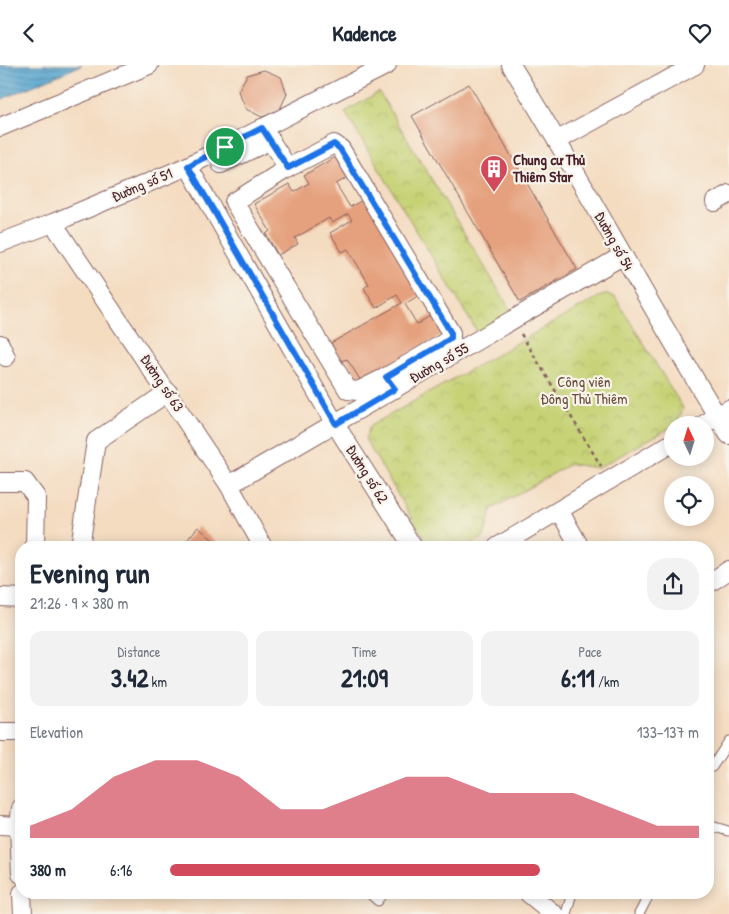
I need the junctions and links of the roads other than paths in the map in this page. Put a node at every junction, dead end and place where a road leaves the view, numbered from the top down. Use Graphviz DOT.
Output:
graph roads {
  1 [pos="149,65"];
  2 [pos="387,65"];
  3 [pos="511,65"];
  4 [pos="695,65"];
  5 [pos="0,127"];
  6 [pos="266,134"];
  7 [pos="558,141"];
  8 [pos="221,164"];
  9 [pos="188,166"];
  10 [pos="288,168"];
  11 [pos="53,223"];
  12 [pos="0,243"];
  13 [pos="622,256"];
  14 [pos="292,299"];
  15 [pos="271,311"];
  16 [pos="391,383"];
  17 [pos="168,392"];
  18 [pos="716,417"];
  19 [pos="336,424"];
  20 [pos="729,435"];
  21 [pos="664,448"];
  22 [pos="0,482"];
  23 [pos="229,485"];
  24 [pos="560,512"];
  25 [pos="35,541"];
  26 [pos="81,541"];
  27 [pos="260,541"];
  28 [pos="409,541"];
  29 [pos="508,541"];
  30 [pos="577,541"];
  31 [pos="729,570"];
  32 [pos="714,580"];
  33 [pos="0,597"];
  34 [pos="15,598"];
  35 [pos="0,732"];
  36 [pos="15,732"];
  37 [pos="729,741"];
  38 [pos="714,764"];
  39 [pos="0,825"];
  40 [pos="15,826"];
  41 [pos="714,827"];
  42 [pos="728,831"];
  43 [pos="22,899"];
  44 [pos="535,899"];
  45 [pos="570,899"];
  46 [pos="647,899"];
  47 [pos="23,914"];
  48 [pos="554,914"];
  49 [pos="566,914"];
  50 [pos="638,914"];
  1 -- 5 [label="street"];
  2 -- 6 [label="street, Đường số 51"];
  3 -- 7 [label="street, Đường số 54"];
  4 -- 7 [label="street"];
  6 -- 8 [label="street"];
  6 -- 9 [label="street, Đường số 51"];
  6 -- 10 [label="street"];
  7 -- 13 [label="street, Đường số 54"];
  9 -- 11 [label="street, Đường số 51"];
  9 -- 15 [label="street, Đường số 62"];
  10 -- 14 [label="street"];
  10 -- 16 [label="street"];
  11 -- 12 [label="street, Đường số 51"];
  11 -- 17 [label="street, Đường số 63"];
  13 -- 16 [label="street, Đường số 55"];
  13 -- 18 [label="street, Đường số 54"];
  14 -- 15 [label="street"];
  14 -- 16 [label="street"];
  15 -- 19 [label="street, Đường số 62"];
  16 -- 19 [label="street, Đường số 55"];
  17 -- 23 [label="street, Đường số 63"];
  17 -- 26 [label="street"];
  18 -- 20 [label="street"];
  19 -- 23 [label="street, Đường số 55"];
  19 -- 28 [label="street, Đường số 62"];
  21 -- 24 [label="street"];
  22 -- 25 [label="street"];
  23 -- 27 [label="street, Đường số 63"];
  24 -- 29 [label="street"];
  24 -- 30 [label="street"];
  31 -- 32 [label="street"];
  33 -- 34 [label="street"];
  35 -- 36 [label="street"];
  37 -- 38 [label="lane"];
  39 -- 40 [label="street"];
  41 -- 42 [label="lane"];
  43 -- 47 [label="street"];
  44 -- 48 [label="street"];
  45 -- 49 [label="lane"];
  46 -- 50 [label="lane"];
}
